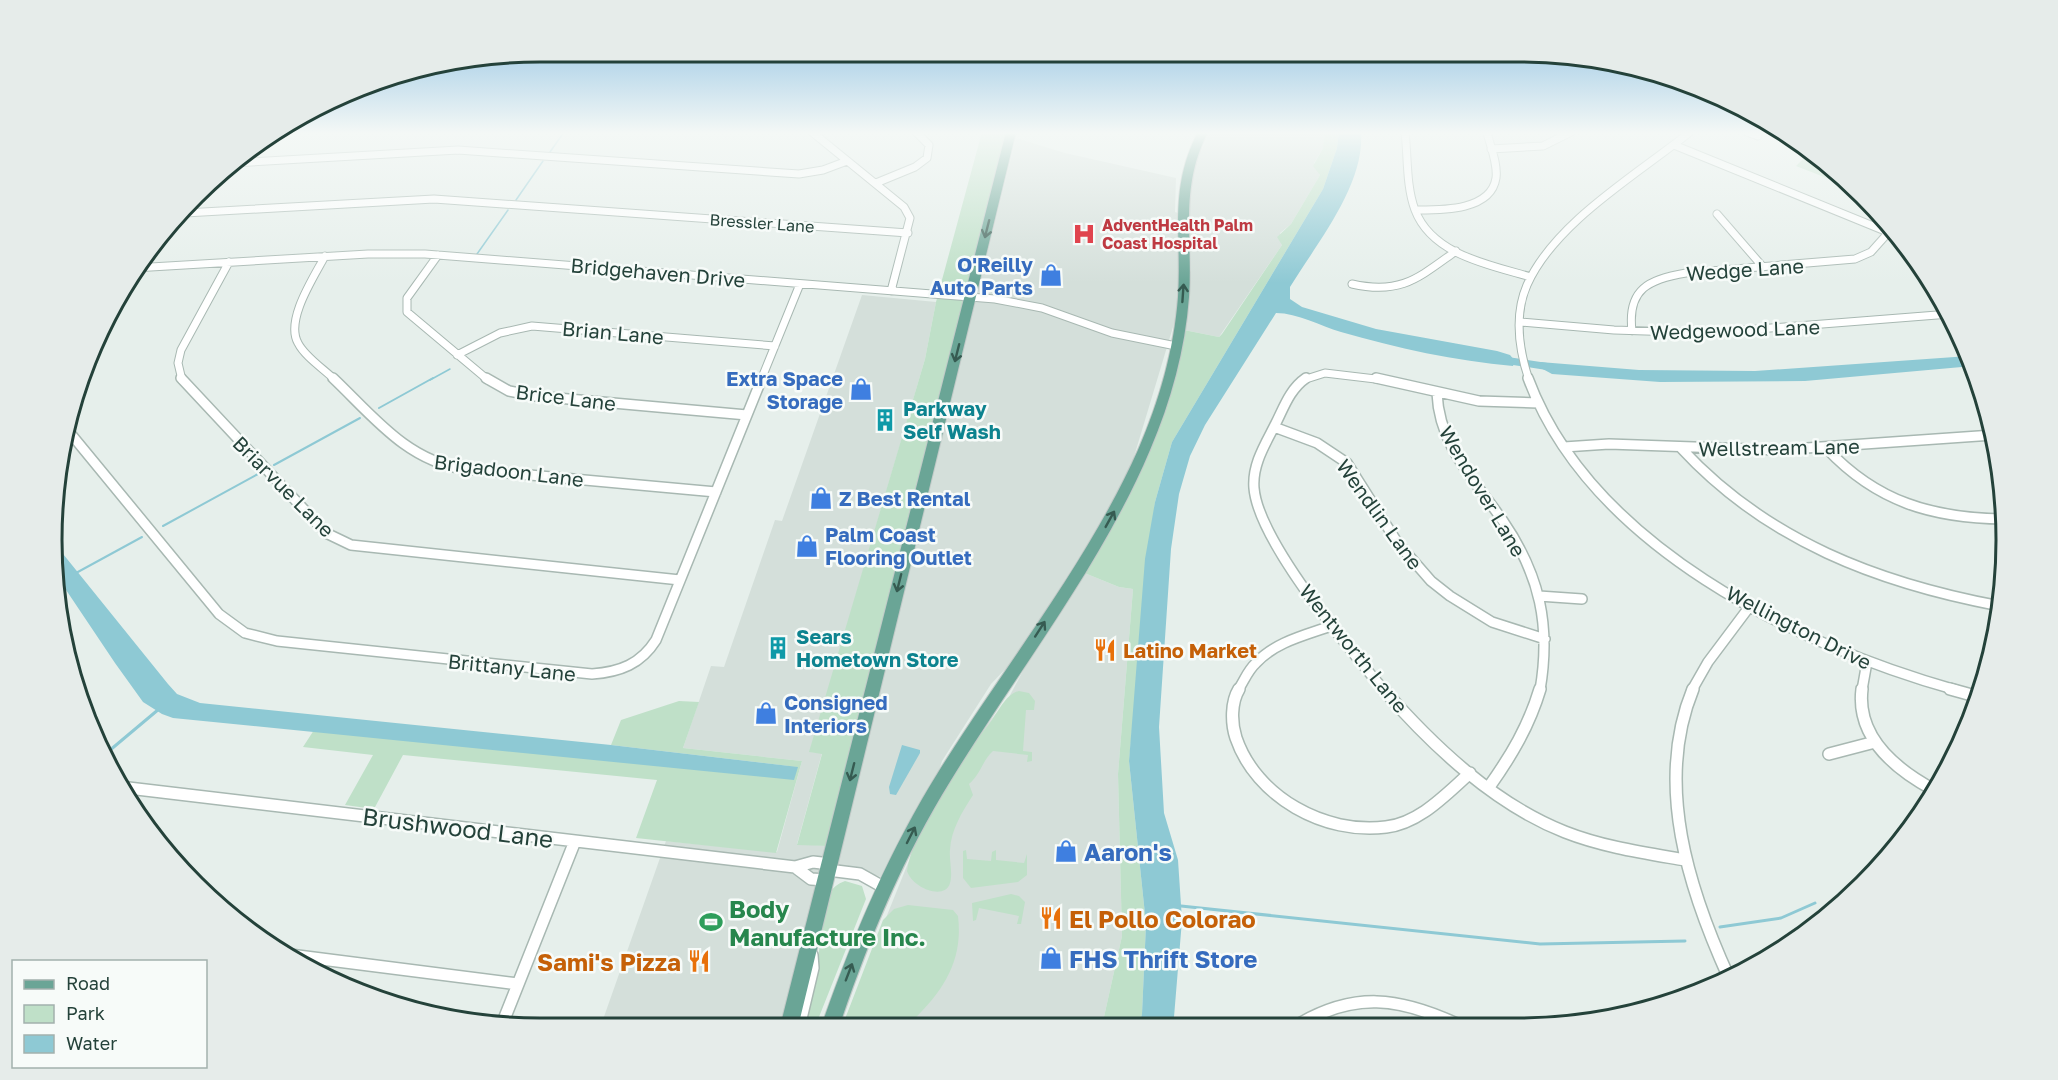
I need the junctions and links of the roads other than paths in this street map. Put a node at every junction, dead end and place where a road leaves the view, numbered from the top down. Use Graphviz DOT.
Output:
graph roads {
  1 [pos="999,182"];
  2 [pos="1184,182"];
  3 [pos="1412,182"];
  4 [pos="1495,182"];
  5 [pos="1628,182"];
  6 [pos="1766,182"];
  7 [pos="876,183"];
  8 [pos="1416,210"];
  9 [pos="192,213"];
  10 [pos="1718,214"];
  11 [pos="1882,229"];
  12 [pos="908,233"];
  13 [pos="1886,234"];
  14 [pos="1456,251"];
  15 [pos="438,255"];
  16 [pos="325,256"];
  17 [pos="229,262"];
  18 [pos="147,267"];
  19 [pos="1763,267"];
  20 [pos="1531,277"];
  21 [pos="800,284"];
  22 [pos="1352,284"];
  23 [pos="891,291"];
  24 [pos="971,296"];
  25 [pos="1940,316"];
  26 [pos="1520,322"];
  27 [pos="1632,331"];
  28 [pos="775,346"];
  29 [pos="1176,346"];
  30 [pos="457,355"];
  31 [pos="1437,393"];
  32 [pos="1538,403"];
  33 [pos="747,415"];
  34 [pos="1274,427"];
  35 [pos="1984,436"];
  36 [pos="73,437"];
  37 [pos="1564,447"];
  38 [pos="1681,448"];
  39 [pos="1827,448"];
  40 [pos="716,492"];
  41 [pos="1995,518"];
  42 [pos="680,580"];
  43 [pos="1539,596"];
  44 [pos="1582,598"];
  45 [pos="1992,604"];
  46 [pos="1749,606"];
  47 [pos="1331,626"];
  48 [pos="1545,639"];
  49 [pos="1867,662"];
  50 [pos="1971,695"];
  51 [pos="1875,742"];
  52 [pos="1829,754"];
  53 [pos="1470,773"];
  54 [pos="1928,786"];
  55 [pos="1489,787"];
  56 [pos="132,788"];
  57 [pos="575,841"];
  58 [pos="1685,860"];
  59 [pos="795,867"];
  60 [pos="828,871"];
  61 [pos="885,888"];
  62 [pos="812,938"];
  63 [pos="307,957"];
  64 [pos="1725,971"];
  65 [pos="518,984"];
  66 [pos="505,1017"];
  67 [pos="791,1018"];
  68 [pos="800,1018"];
  69 [pos="833,1018"];
  70 [pos="1311,1018"];
  71 [pos="1444,1018"];
  1 -- 24 [label="main road, one-way"];
  29 -- 2 [label="main road, one-way"];
  3 -- 8 [label="street"];
  4 -- 8 [label="street"];
  5 -- 20 [label="street, Wellington Drive"];
  6 -- 11 [label="street"];
  7 -- 12 [label="street"];
  8 -- 14 [label="street"];
  9 -- 12 [label="street, Bressler Lane"];
  10 -- 19 [label="street"];
  12 -- 23 [label="street"];
  13 -- 19 [label="street, Wedge Lane"];
  14 -- 20 [label="street"];
  14 -- 22 [label="street"];
  15 -- 16 [label="street, Bridgehaven Drive"];
  15 -- 21 [label="street, Bridgehaven Drive"];
  15 -- 30 [label="street, Brice Lane"];
  16 -- 17 [label="street, Bridgehaven Drive"];
  16 -- 40 [label="street, Brigadoon Lane"];
  17 -- 18 [label="street, Bridgehaven Drive"];
  17 -- 42 [label="street, Briarvue Lane"];
  19 -- 27 [label="street, Wedge Lane"];
  20 -- 26 [label="street, Wellington Drive"];
  21 -- 23 [label="street, Bridgehaven Drive"];
  21 -- 28 [label="street, Brittany Lane"];
  23 -- 24 [label="street, Bridgehaven Drive"];
  24 -- 29 [label="street, Bridgehaven Drive"];
  24 -- 60 [label="main road, one-way"];
  25 -- 27 [label="street, Wedgewood Lane"];
  26 -- 27 [label="street, Wedgewood Lane"];
  26 -- 32 [label="street, Wellington Drive"];
  28 -- 30 [label="street, Brian Lane"];
  28 -- 33 [label="street, Brittany Lane"];
  61 -- 29 [label="main road, one-way"];
  30 -- 33 [label="street, Brice Lane"];
  31 -- 32 [label="street, Wentworth Lane"];
  31 -- 34 [label="street, Wentworth Lane"];
  31 -- 43 [label="street, Wendover Lane"];
  32 -- 37 [label="street, Wellington Drive"];
  33 -- 40 [label="street, Brittany Lane"];
  34 -- 47 [label="street, Wentworth Lane"];
  34 -- 48 [label="street, Wendlin Lane"];
  35 -- 39 [label="street, Wellstream Lane"];
  36 -- 42 [label="street, Brittany Lane"];
  37 -- 38 [label="street, Wellstream Lane"];
  37 -- 46 [label="street, Wellington Drive"];
  38 -- 39 [label="street, Wellstream Lane"];
  38 -- 45 [label="street"];
  39 -- 41 [label="street"];
  40 -- 42 [label="street, Brittany Lane"];
  43 -- 44 [label="street"];
  43 -- 48 [label="street, Wendover Lane"];
  46 -- 49 [label="street, Wellington Drive"];
  46 -- 58 [label="street"];
  47 -- 53 [label="street, Wentworth Lane"];
  47 -- 53 [label="street"];
  48 -- 55 [label="street, Wendover Lane"];
  49 -- 50 [label="street, Wellington Drive"];
  49 -- 51 [label="street"];
  51 -- 52 [label="street"];
  51 -- 54 [label="street"];
  53 -- 55 [label="street, Wentworth Lane"];
  55 -- 58 [label="street, Wentworth Lane"];
  56 -- 57 [label="street, Brushwood Lane"];
  57 -- 59 [label="street, Brushwood Lane"];
  57 -- 65 [label="street"];
  58 -- 64 [label="street"];
  59 -- 60 [label="street, Brushwood Lane"];
  59 -- 60 [label="street, Brushwood Lane"];
  60 -- 61 [label="street, Brushwood Lane"];
  60 -- 62 [label="main road"];
  69 -- 61 [label="main road, one-way"];
  62 -- 67 [label="main road"];
  62 -- 68 [label="street"];
  63 -- 65 [label="street"];
  65 -- 66 [label="street"];
  70 -- 71 [label="street"];
}
